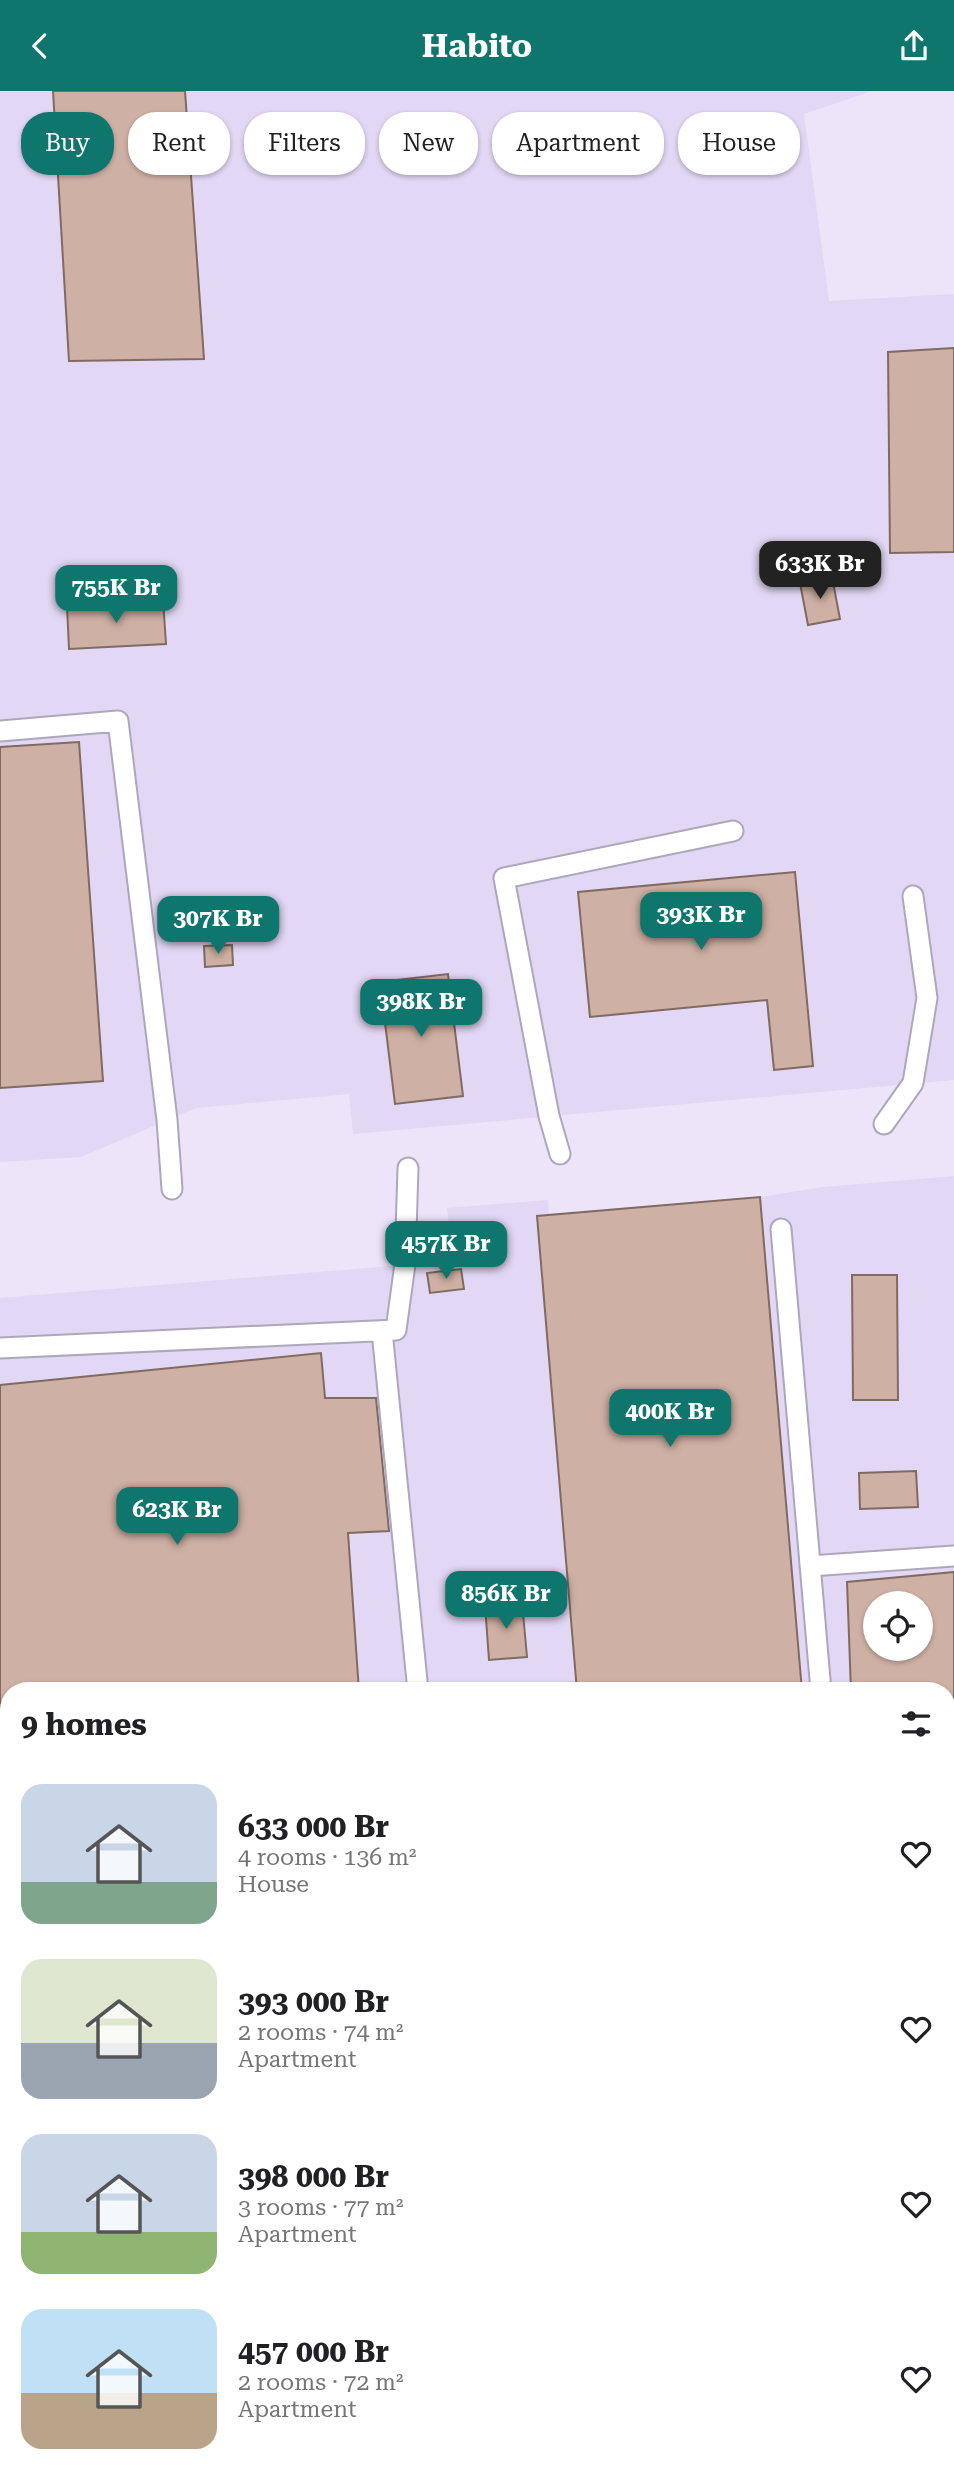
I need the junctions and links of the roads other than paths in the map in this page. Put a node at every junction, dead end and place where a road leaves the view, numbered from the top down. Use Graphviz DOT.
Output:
graph roads {
  1 [pos="0,731"];
  2 [pos="733,831"];
  3 [pos="913,896"];
  4 [pos="884,1124"];
  5 [pos="560,1154"];
  6 [pos="408,1168"];
  7 [pos="172,1189"];
  8 [pos="781,1230"];
  9 [pos="382,1331"];
  10 [pos="0,1349"];
  11 [pos="954,1556"];
  12 [pos="810,1566"];
  13 [pos="417,1682"];
  14 [pos="820,1682"];
  1 -- 7 [label="lane"];
  2 -- 5 [label="lane"];
  3 -- 4 [label="lane"];
  6 -- 9 [label="lane"];
  8 -- 12 [label="lane"];
  9 -- 10 [label="lane"];
  9 -- 13 [label="lane"];
  11 -- 12 [label="lane"];
  12 -- 14 [label="lane"];
}
